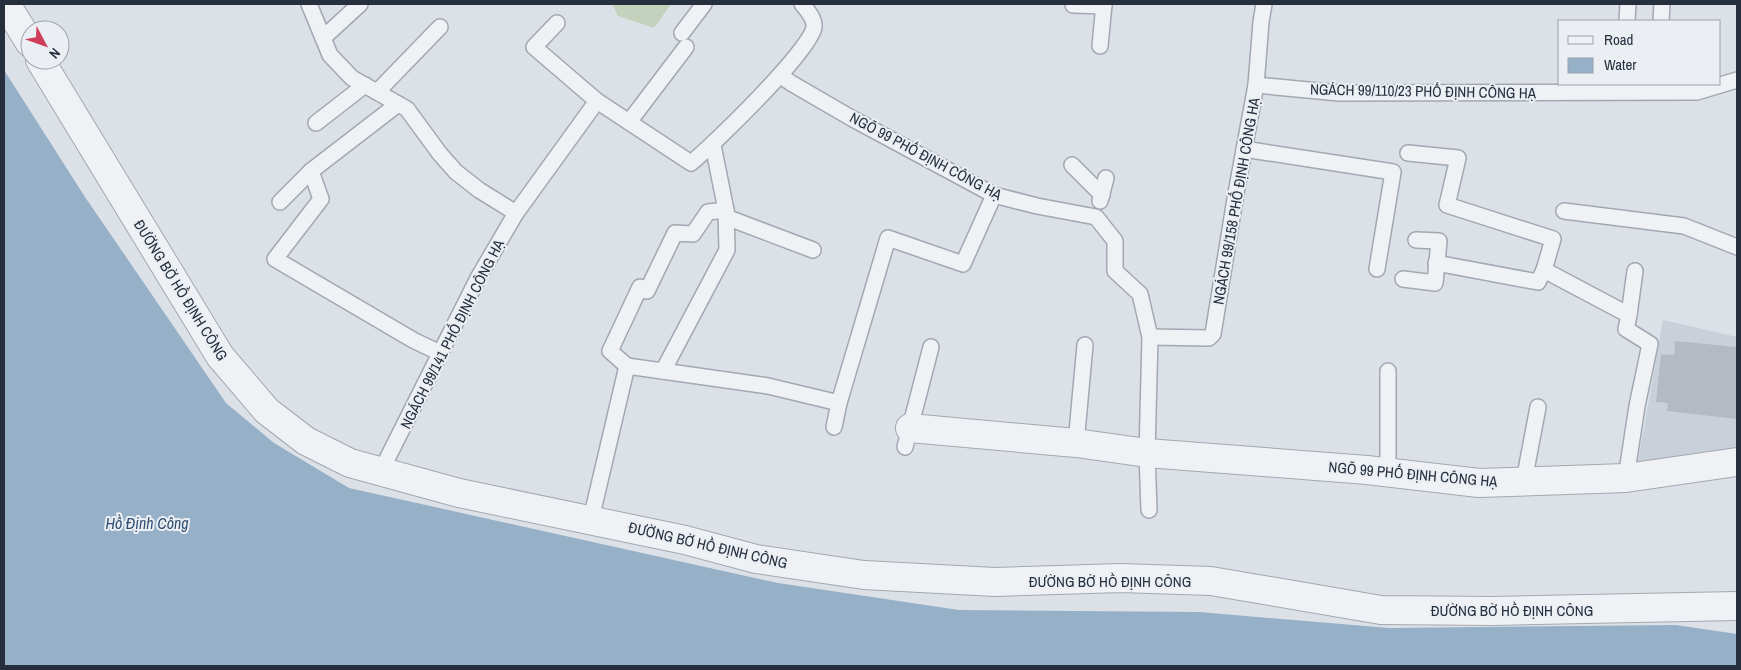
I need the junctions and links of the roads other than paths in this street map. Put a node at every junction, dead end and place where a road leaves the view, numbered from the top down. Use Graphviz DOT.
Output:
graph roads {
  1 [pos="6,4"];
  2 [pos="309,4"];
  3 [pos="360,4"];
  4 [pos="704,4"];
  5 [pos="802,4"];
  6 [pos="1264,4"];
  7 [pos="1628,4"];
  8 [pos="1662,4"];
  9 [pos="1074,5"];
  10 [pos="1104,5"];
  11 [pos="1627,20"];
  12 [pos="1661,20"];
  13 [pos="557,23"];
  14 [pos="20,27"];
  15 [pos="440,28"];
  16 [pos="323,38"];
  17 [pos="1100,46"];
  18 [pos="46,70"];
  19 [pos="780,75"];
  20 [pos="1737,80"];
  21 [pos="1256,85"];
  22 [pos="1720,85"];
  23 [pos="1721,85"];
  24 [pos="1624,88"];
  25 [pos="371,89"];
  26 [pos="597,101"];
  27 [pos="398,104"];
  28 [pos="629,122"];
  29 [pos="316,124"];
  30 [pos="712,145"];
  31 [pos="1244,149"];
  32 [pos="1408,153"];
  33 [pos="1072,165"];
  34 [pos="311,171"];
  35 [pos="1106,178"];
  36 [pos="994,195"];
  37 [pos="1102,195"];
  38 [pos="280,202"];
  39 [pos="1564,211"];
  40 [pos="516,213"];
  41 [pos="726,214"];
  42 [pos="1096,217"];
  43 [pos="1416,240"];
  44 [pos="1737,247"];
  45 [pos="813,250"];
  46 [pos="1436,263"];
  47 [pos="1377,270"];
  48 [pos="1544,270"];
  49 [pos="1635,271"];
  50 [pos="1403,280"];
  51 [pos="1629,315"];
  52 [pos="1150,337"];
  53 [pos="1086,344"];
  54 [pos="931,347"];
  55 [pos="440,353"];
  56 [pos="627,366"];
  57 [pos="663,371"];
  58 [pos="1388,371"];
  59 [pos="839,403"];
  60 [pos="1538,407"];
  61 [pos="834,426"];
  62 [pos="908,437"];
  63 [pos="1076,443"];
  64 [pos="1147,453"];
  65 [pos="1737,462"];
  66 [pos="382,471"];
  67 [pos="1388,472"];
  68 [pos="1626,478"];
  69 [pos="1524,481"];
  70 [pos="1149,510"];
  71 [pos="591,519"];
  72 [pos="1737,606"];
  1 -- 14 [label="street"];
  2 -- 16 [label="lane"];
  3 -- 16 [label="lane"];
  4 -- 28 [label="lane"];
  5 -- 19 [label="lane"];
  6 -- 21 [label="lane, NGÁCH 99/158 PHỐ ĐỊNH CÔNG HẠ"];
  7 -- 11 [label="lane"];
  8 -- 12 [label="lane"];
  9 -- 10 [label="lane"];
  10 -- 17 [label="lane"];
  13 -- 26 [label="lane"];
  15 -- 25 [label="lane"];
  16 -- 25 [label="lane"];
  18 -- 66 [label="street, ĐƯỜNG BỜ HỒ ĐỊNH CÔNG"];
  19 -- 30 [label="lane"];
  19 -- 36 [label="lane, NGÕ 99 PHỐ ĐỊNH CÔNG HẠ"];
  20 -- 23 [label="lane, NGÁCH 99/110/23 PHỐ ĐỊNH CÔNG HẠ"];
  21 -- 24 [label="lane, NGÁCH 99/110/23 PHỐ ĐỊNH CÔNG HẠ"];
  21 -- 31 [label="lane, NGÁCH 99/158 PHỐ ĐỊNH CÔNG HẠ"];
  22 -- 24 [label="lane, NGÁCH 99/110/23 PHỐ ĐỊNH CÔNG HẠ"];
  25 -- 27 [label="lane"];
  25 -- 29 [label="lane"];
  26 -- 28 [label="lane"];
  26 -- 40 [label="lane, NGÁCH 99/141 PHỐ ĐỊNH CÔNG HẠ"];
  27 -- 34 [label="lane"];
  27 -- 40 [label="lane"];
  28 -- 30 [label="lane"];
  30 -- 41 [label="lane"];
  31 -- 47 [label="lane"];
  31 -- 52 [label="lane, NGÁCH 99/158 PHỐ ĐỊNH CÔNG HẠ"];
  32 -- 48 [label="lane"];
  33 -- 37 [label="lane"];
  34 -- 38 [label="lane"];
  34 -- 55 [label="lane"];
  35 -- 37 [label="lane"];
  36 -- 42 [label="lane, NGÕ 99 PHỐ ĐỊNH CÔNG HẠ"];
  36 -- 59 [label="lane"];
  37 -- 42 [label="lane"];
  39 -- 44 [label="lane"];
  40 -- 55 [label="lane, NGÁCH 99/141 PHỐ ĐỊNH CÔNG HẠ"];
  41 -- 45 [label="lane"];
  41 -- 56 [label="lane"];
  41 -- 57 [label="lane"];
  42 -- 52 [label="lane"];
  43 -- 46 [label="lane"];
  46 -- 48 [label="lane"];
  46 -- 50 [label="lane"];
  48 -- 51 [label="lane"];
  49 -- 51 [label="lane"];
  51 -- 68 [label="lane"];
  52 -- 64 [label="lane"];
  53 -- 63 [label="lane"];
  54 -- 62 [label="lane"];
  55 -- 66 [label="lane, NGÁCH 99/141 PHỐ ĐỊNH CÔNG HẠ"];
  56 -- 57 [label="lane"];
  56 -- 71 [label="lane"];
  57 -- 59 [label="lane"];
  58 -- 67 [label="lane"];
  59 -- 61 [label="lane"];
  60 -- 69 [label="lane"];
  62 -- 63 [label="street, NGÕ 99 PHỐ ĐỊNH CÔNG HẠ"];
  63 -- 64 [label="street, NGÕ 99 PHỐ ĐỊNH CÔNG HẠ"];
  64 -- 67 [label="street, NGÕ 99 PHỐ ĐỊNH CÔNG HẠ"];
  64 -- 70 [label="lane"];
  65 -- 68 [label="street, NGÕ 99 PHỐ ĐỊNH CÔNG HẠ"];
  66 -- 71 [label="street, ĐƯỜNG BỜ HỒ ĐỊNH CÔNG"];
  67 -- 69 [label="street, NGÕ 99 PHỐ ĐỊNH CÔNG HẠ"];
  68 -- 69 [label="street, NGÕ 99 PHỐ ĐỊNH CÔNG HẠ"];
  71 -- 72 [label="street, ĐƯỜNG BỜ HỒ ĐỊNH CÔNG"];
}
